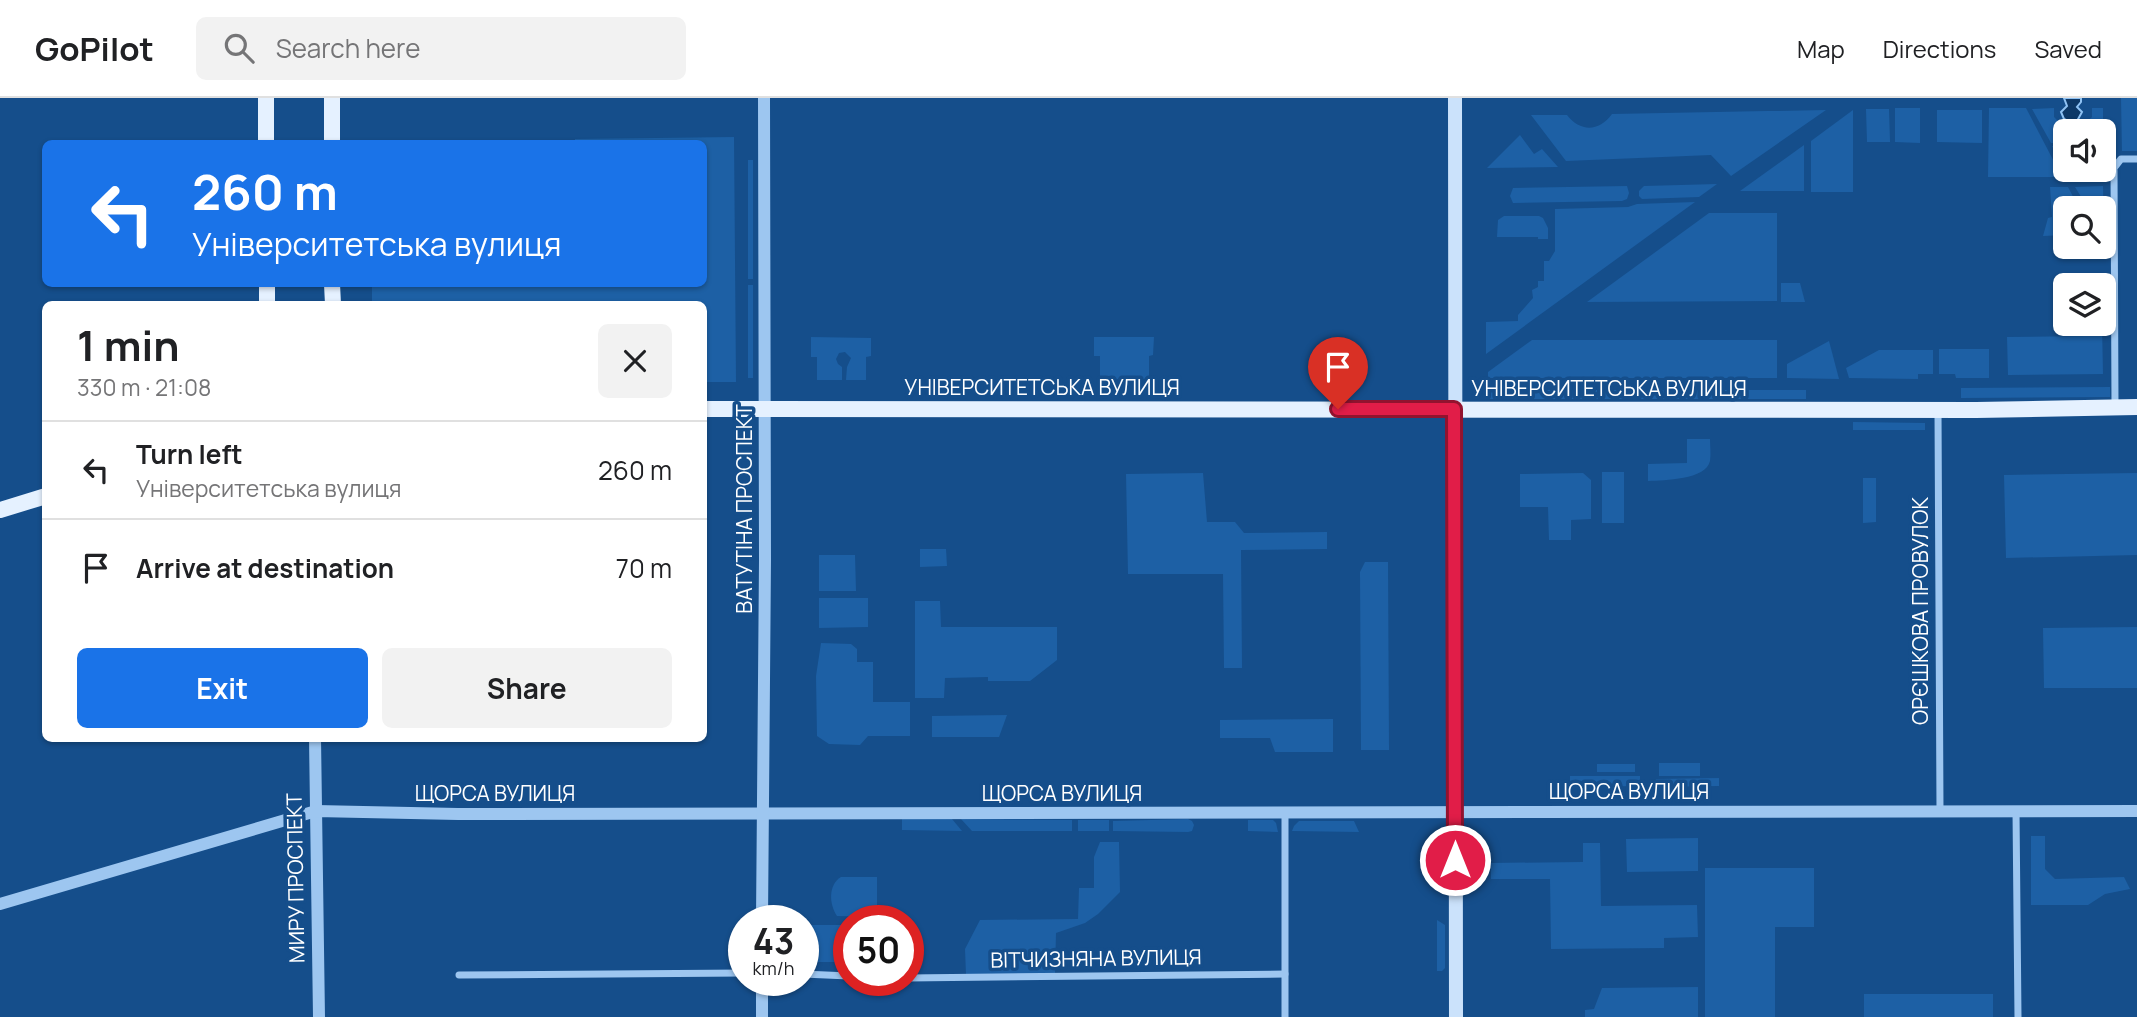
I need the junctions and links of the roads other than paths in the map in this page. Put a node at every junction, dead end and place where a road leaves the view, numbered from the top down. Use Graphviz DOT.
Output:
graph roads {
  1 [pos="266,98"];
  2 [pos="332,98"];
  3 [pos="764,98"];
  4 [pos="1455,98"];
  5 [pos="266,140"];
  6 [pos="332,140"];
  7 [pos="2137,159"];
  8 [pos="2115,407"];
  9 [pos="2137,407"];
  10 [pos="707,409"];
  11 [pos="764,409"];
  12 [pos="1454,409"];
  13 [pos="1938,410"];
  14 [pos="42,497"];
  15 [pos="0,510"];
  16 [pos="315,742"];
  17 [pos="1940,810"];
  18 [pos="316,811"];
  19 [pos="2016,811"];
  20 [pos="2137,811"];
  21 [pos="762,813"];
  22 [pos="1285,813"];
  23 [pos="1455,813"];
  24 [pos="0,904"];
  25 [pos="762,905"];
  26 [pos="728,974"];
  27 [pos="1285,974"];
  28 [pos="459,975"];
  29 [pos="924,978"];
  30 [pos="762,996"];
  31 [pos="319,1017"];
  32 [pos="762,1017"];
  33 [pos="1285,1017"];
  34 [pos="1456,1017"];
  35 [pos="2018,1017"];
  1 -- 5 [label="main road"];
  2 -- 6 [label="main road"];
  3 -- 11 [label="street, ВАТУТІНА ПРОСПЕКТ"];
  4 -- 12 [label="main road"];
  7 -- 8 [label="street"];
  8 -- 9 [label="main road, УНІВЕРСИТЕТСЬКА ВУЛИЦЯ"];
  8 -- 13 [label="main road, УНІВЕРСИТЕТСЬКА ВУЛИЦЯ"];
  10 -- 11 [label="main road, УНІВЕРСИТЕТСЬКА ВУЛИЦЯ"];
  11 -- 12 [label="main road, УНІВЕРСИТЕТСЬКА ВУЛИЦЯ"];
  11 -- 21 [label="street, ВАТУТІНА ПРОСПЕКТ"];
  12 -- 13 [label="main road, УНІВЕРСИТЕТСЬКА ВУЛИЦЯ"];
  12 -- 23 [label="main road"];
  13 -- 17 [label="street, ОРЄШКОВА ПРОВУЛОК"];
  14 -- 15 [label="main road"];
  16 -- 18 [label="street, МИРУ ПРОСПЕКТ"];
  17 -- 19 [label="street, ЩОРСА ВУЛИЦЯ"];
  17 -- 23 [label="street, ЩОРСА ВУЛИЦЯ"];
  18 -- 21 [label="street, ЩОРСА ВУЛИЦЯ"];
  18 -- 24 [label="street, ЩОРСА ВУЛИЦЯ"];
  18 -- 31 [label="street, МИРУ ПРОСПЕКТ"];
  19 -- 20 [label="street, ЩОРСА ВУЛИЦЯ"];
  19 -- 35 [label="street"];
  21 -- 22 [label="street, ЩОРСА ВУЛИЦЯ"];
  21 -- 25 [label="street, ВАТУТІНА ПРОСПЕКТ"];
  22 -- 23 [label="street, ЩОРСА ВУЛИЦЯ"];
  22 -- 27 [label="street"];
  23 -- 34 [label="main road"];
  26 -- 28 [label="street"];
  27 -- 29 [label="street, ВІТЧИЗНЯНА ВУЛИЦЯ"];
  27 -- 33 [label="street"];
  30 -- 32 [label="street"];
}
